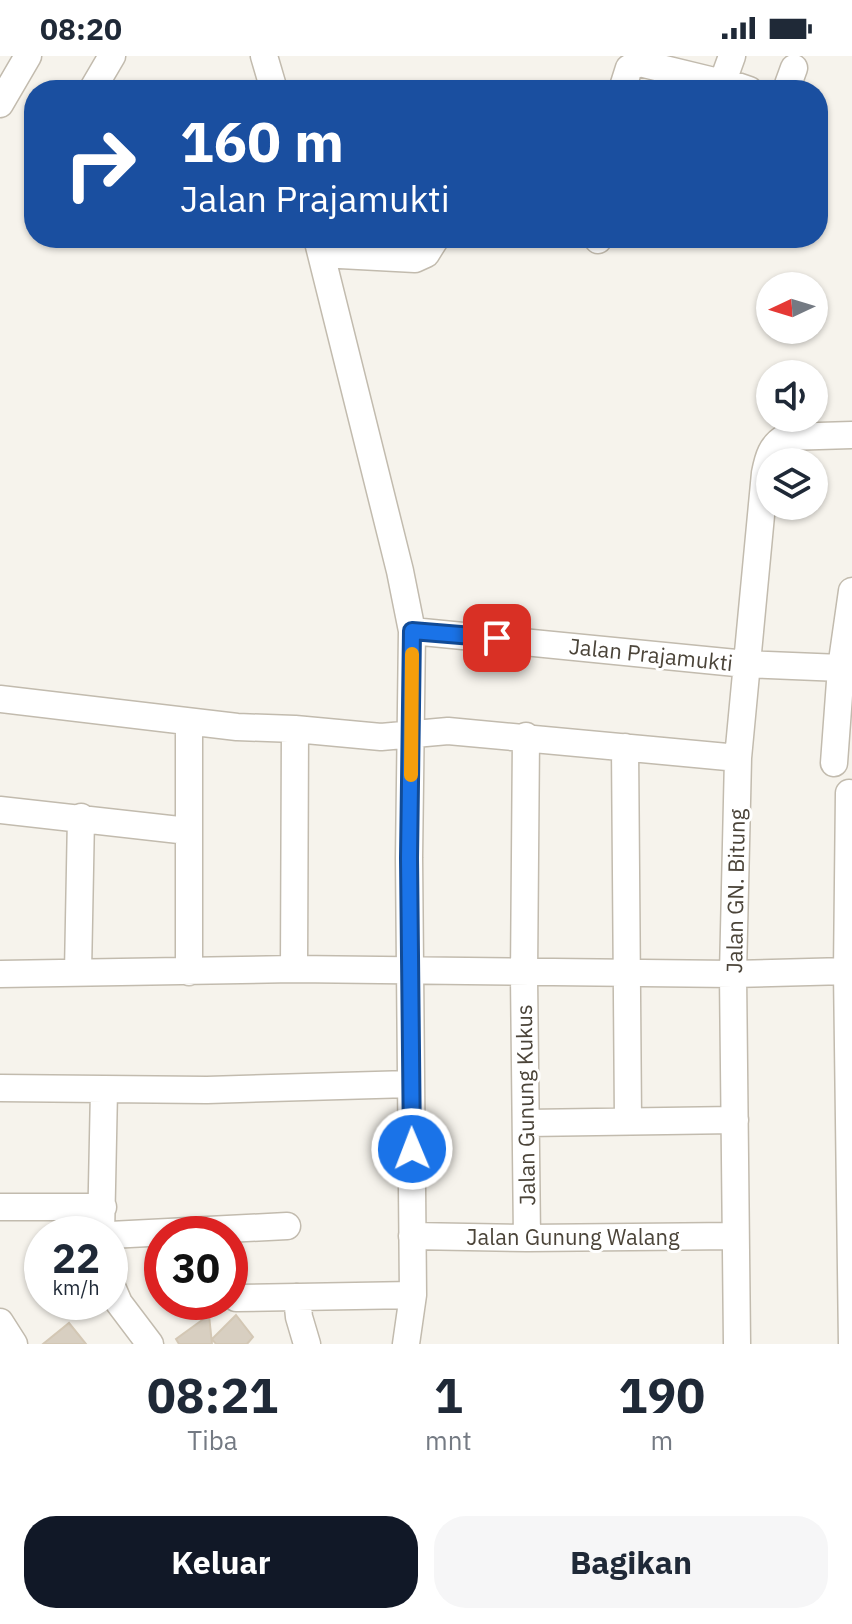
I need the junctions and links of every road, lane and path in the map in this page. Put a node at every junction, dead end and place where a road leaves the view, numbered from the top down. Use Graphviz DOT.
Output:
graph roads {
  1 [pos="28,56"];
  2 [pos="112,56"];
  3 [pos="264,56"];
  4 [pos="732,56"];
  5 [pos="98,80"];
  6 [pos="271,80"];
  7 [pos="625,80"];
  8 [pos="718,80"];
  9 [pos="723,80"];
  10 [pos="0,104"];
  11 [pos="319,248"];
  12 [pos="334,248"];
  13 [pos="430,248"];
  14 [pos="852,435"];
  15 [pos="852,591"];
  16 [pos="412,631"];
  17 [pos="746,664"];
  18 [pos="841,668"];
  19 [pos="0,699"];
  20 [pos="189,722"];
  21 [pos="295,729"];
  22 [pos="412,733"];
  23 [pos="526,736"];
  24 [pos="625,747"];
  25 [pos="738,758"];
  26 [pos="834,763"];
  27 [pos="849,793"];
  28 [pos="0,810"];
  29 [pos="81,817"];
  30 [pos="188,831"];
  31 [pos="294,969"];
  32 [pos="411,970"];
  33 [pos="847,971"];
  34 [pos="78,972"];
  35 [pos="189,972"];
  36 [pos="524,972"];
  37 [pos="627,972"];
  38 [pos="0,974"];
  39 [pos="733,974"];
  40 [pos="410,1084"];
  41 [pos="0,1088"];
  42 [pos="104,1090"];
  43 [pos="628,1120"];
  44 [pos="735,1120"];
  45 [pos="527,1123"];
  46 [pos="0,1207"];
  47 [pos="103,1207"];
  48 [pos="102,1216"];
  49 [pos="287,1226"];
  50 [pos="128,1234"];
  51 [pos="412,1236"];
  52 [pos="735,1236"];
  53 [pos="527,1238"];
  54 [pos="413,1295"];
  55 [pos="297,1297"];
  56 [pos="248,1298"];
  57 [pos="128,1315"];
  58 [pos="0,1322"];
  59 [pos="14,1344"];
  60 [pos="150,1344"];
  61 [pos="307,1344"];
  62 [pos="406,1344"];
  63 [pos="737,1344"];
  64 [pos="852,1344"];
  1 -- 10 [label="street"];
  2 -- 5 [label="street"];
  3 -- 6 [label="street"];
  4 -- 9 [label="street"];
  7 -- 8 [label="street"];
  11 -- 16 [label="street"];
  12 -- 13 [label="street"];
  14 -- 17 [label="street, Jalan GN. Bitung"];
  15 -- 18 [label="street"];
  16 -- 17 [label="street, Jalan Prajamukti"];
  16 -- 22 [label="street"];
  17 -- 18 [label="street, Jalan Prajamukti"];
  17 -- 25 [label="street, Jalan GN. Bitung"];
  18 -- 26 [label="street"];
  19 -- 20 [label="street"];
  20 -- 21 [label="street"];
  20 -- 30 [label="street"];
  21 -- 22 [label="street"];
  21 -- 31 [label="street"];
  22 -- 23 [label="street"];
  22 -- 32 [label="street"];
  23 -- 24 [label="street"];
  23 -- 36 [label="street, Jalan Gunung Kukus"];
  24 -- 25 [label="street"];
  24 -- 37 [label="street"];
  25 -- 39 [label="street, Jalan GN. Bitung"];
  27 -- 33 [label="street"];
  28 -- 29 [label="street"];
  29 -- 30 [label="street"];
  29 -- 34 [label="street"];
  30 -- 35 [label="street"];
  31 -- 32 [label="street"];
  31 -- 35 [label="street"];
  32 -- 36 [label="street"];
  32 -- 40 [label="street"];
  33 -- 39 [label="street"];
  33 -- 64 [label="street"];
  34 -- 35 [label="street"];
  34 -- 38 [label="street"];
  36 -- 37 [label="street"];
  36 -- 45 [label="street, Jalan Gunung Kukus"];
  37 -- 39 [label="street"];
  37 -- 43 [label="street"];
  39 -- 44 [label="street, Jalan GN. Bitung"];
  40 -- 42 [label="street"];
  40 -- 51 [label="street"];
  41 -- 42 [label="street"];
  42 -- 47 [label="street"];
  43 -- 44 [label="street"];
  43 -- 45 [label="street"];
  44 -- 52 [label="street, Jalan GN. Bitung"];
  45 -- 53 [label="street, Jalan Gunung Kukus"];
  46 -- 47 [label="street"];
  47 -- 48 [label="street"];
  49 -- 50 [label="street"];
  51 -- 53 [label="street, Jalan Gunung Walang"];
  51 -- 54 [label="street"];
  52 -- 53 [label="street, Jalan Gunung Walang"];
  52 -- 63 [label="street, Jalan GN. Bitung"];
  54 -- 55 [label="street"];
  54 -- 62 [label="street"];
  55 -- 56 [label="street"];
  55 -- 61 [label="street"];
  57 -- 60 [label="street"];
  58 -- 59 [label="street"];
}
